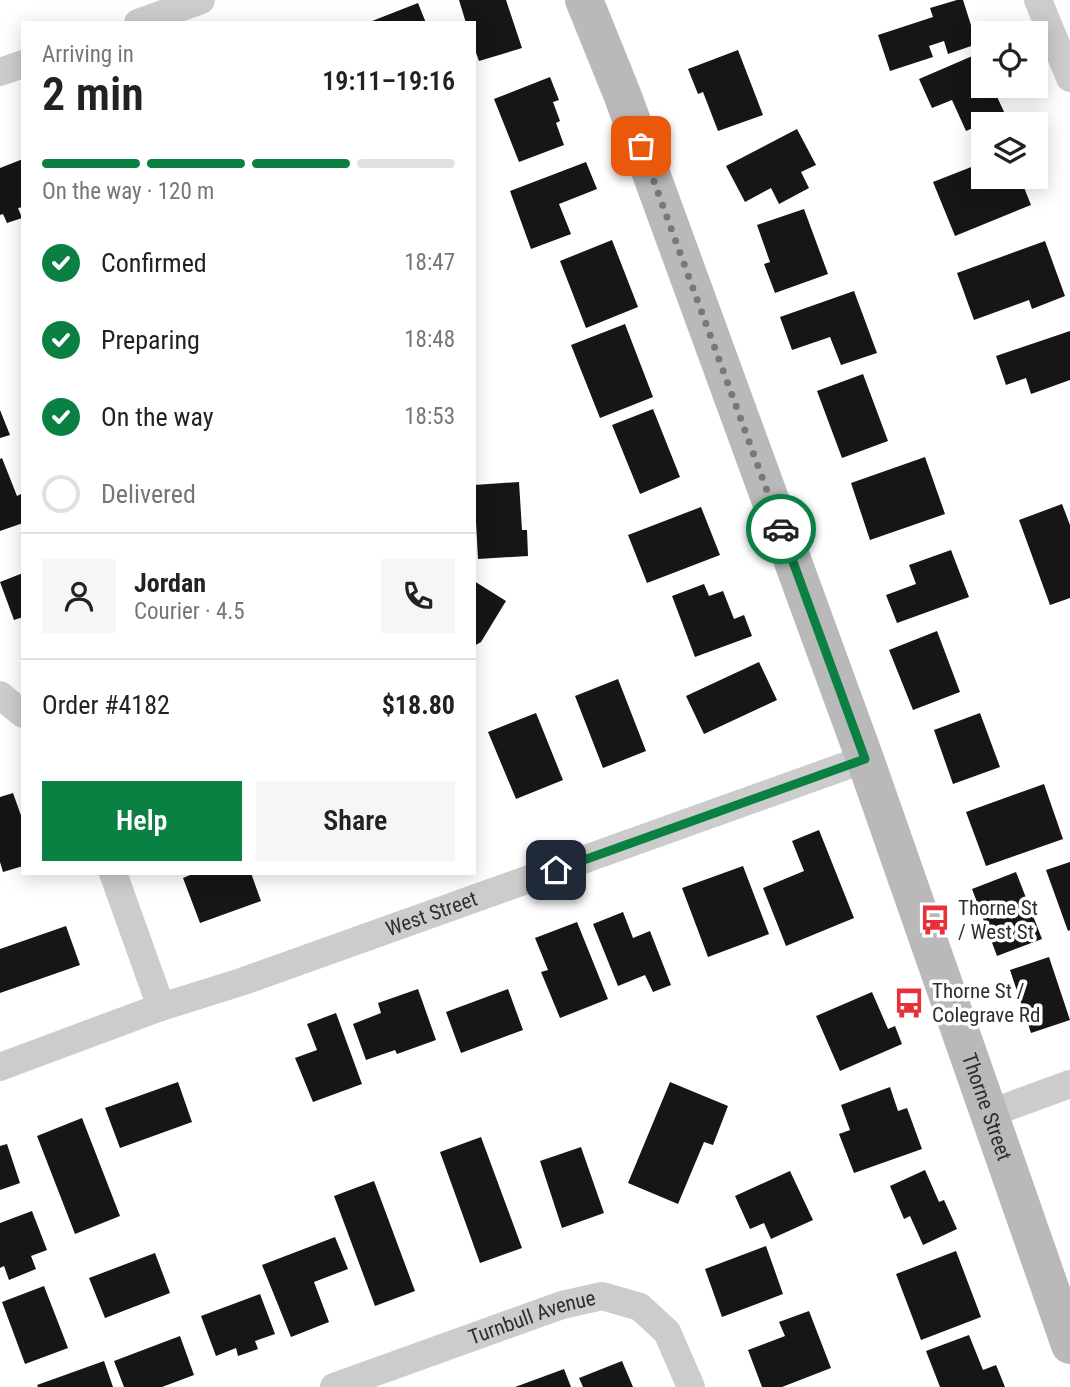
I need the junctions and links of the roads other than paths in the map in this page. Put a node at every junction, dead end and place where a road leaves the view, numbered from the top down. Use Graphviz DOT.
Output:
graph roads {
  1 [pos="201,0"];
  2 [pos="584,0"];
  3 [pos="1038,0"];
  4 [pos="152,20"];
  5 [pos="21,65"];
  6 [pos="0,72"];
  7 [pos="1070,78"];
  8 [pos="0,695"];
  9 [pos="21,712"];
  10 [pos="865,759"];
  11 [pos="114,875"];
  12 [pos="161,1007"];
  13 [pos="0,1067"];
  14 [pos="1070,1084"];
  15 [pos="988,1114"];
  16 [pos="1070,1345"];
  17 [pos="334,1387"];
  18 [pos="691,1387"];
  1 -- 4 [label="street"];
  2 -- 10 [label="street, Thorne Street"];
  3 -- 7 [label="street"];
  5 -- 6 [label="street"];
  8 -- 9 [label="street"];
  10 -- 12 [label="street, West Street"];
  10 -- 15 [label="street, Thorne Street"];
  11 -- 12 [label="street"];
  12 -- 13 [label="street, West Street"];
  14 -- 15 [label="street"];
  15 -- 16 [label="street, Thorne Street"];
  17 -- 18 [label="street, Turnbull Avenue"];
}
